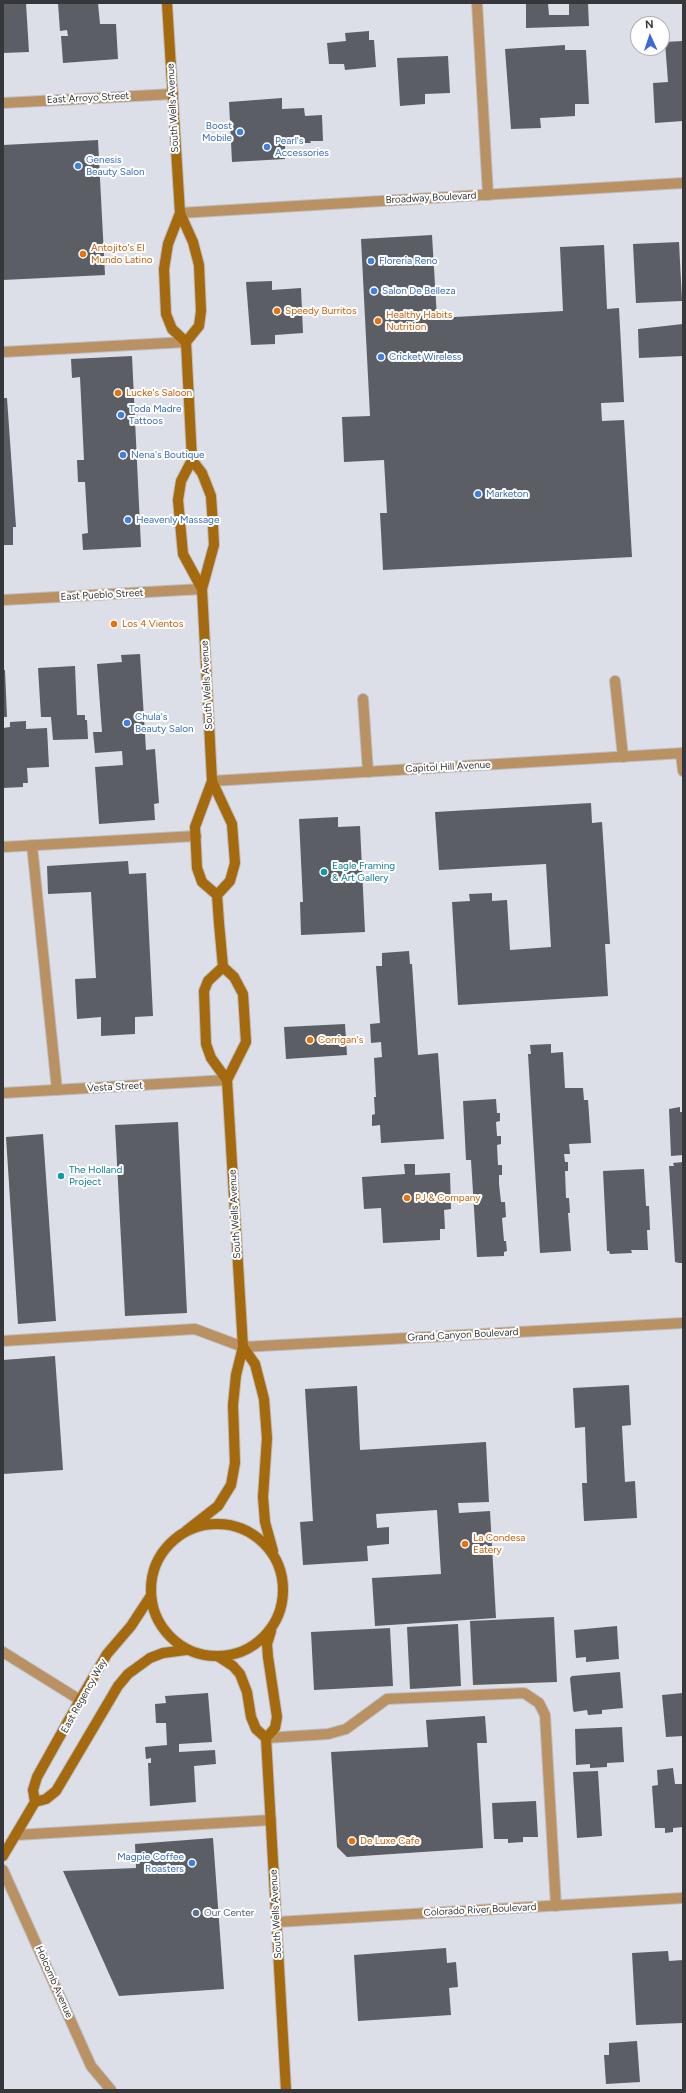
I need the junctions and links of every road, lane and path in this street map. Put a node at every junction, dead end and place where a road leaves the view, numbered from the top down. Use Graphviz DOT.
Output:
graph roads {
  1 [pos="167,3"];
  2 [pos="477,3"];
  3 [pos="172,94"];
  4 [pos="3,103"];
  5 [pos="683,183"];
  6 [pos="488,195"];
  7 [pos="180,213"];
  8 [pos="186,342"];
  9 [pos="3,352"];
  10 [pos="192,460"];
  11 [pos="202,589"];
  12 [pos="3,600"];
  13 [pos="615,681"];
  14 [pos="362,699"];
  15 [pos="682,754"];
  16 [pos="623,757"];
  17 [pos="683,771"];
  18 [pos="368,772"];
  19 [pos="212,781"];
  20 [pos="196,836"];
  21 [pos="32,845"];
  22 [pos="3,847"];
  23 [pos="217,895"];
  24 [pos="223,968"];
  25 [pos="227,1080"];
  26 [pos="57,1090"];
  27 [pos="3,1093"];
  28 [pos="683,1323"];
  29 [pos="3,1341"];
  30 [pos="243,1347"];
  31 [pos="186,1531"];
  32 [pos="276,1558"];
  33 [pos="150,1597"];
  34 [pos="272,1628"];
  35 [pos="186,1650"];
  36 [pos="3,1652"];
  37 [pos="219,1657"];
  38 [pos="80,1700"];
  39 [pos="266,1738"];
  40 [pos="35,1802"];
  41 [pos="271,1820"];
  42 [pos="16,1835"];
  43 [pos="3,1856"];
  44 [pos="3,1870"];
  45 [pos="683,1898"];
  46 [pos="556,1906"];
  47 [pos="277,1922"];
  48 [pos="111,2090"];
  49 [pos="286,2090"];
  1 -- 3 [label="main road, South Wells Avenue"];
  2 -- 6 [label="street"];
  3 -- 4 [label="street, East Arroyo Street"];
  3 -- 7 [label="main road, South Wells Avenue"];
  5 -- 6 [label="street, Broadway Boulevard"];
  6 -- 7 [label="street, Broadway Boulevard"];
  7 -- 8 [label="main road, South Wells Avenue"];
  7 -- 8 [label="main road, South Wells Avenue"];
  8 -- 9 [label="street"];
  8 -- 10 [label="main road"];
  10 -- 11 [label="main road, South Wells Avenue"];
  10 -- 11 [label="main road, South Wells Avenue"];
  11 -- 12 [label="street, East Pueblo Street"];
  11 -- 19 [label="main road, South Wells Avenue"];
  13 -- 16 [label="street"];
  14 -- 18 [label="street"];
  15 -- 16 [label="street, Capitol Hill Avenue"];
  15 -- 17 [label="street"];
  16 -- 18 [label="street, Capitol Hill Avenue"];
  18 -- 19 [label="street, Capitol Hill Avenue"];
  19 -- 20 [label="main road, South Wells Avenue"];
  19 -- 23 [label="main road, South Wells Avenue"];
  20 -- 21 [label="street"];
  20 -- 23 [label="main road, South Wells Avenue"];
  21 -- 22 [label="street"];
  21 -- 26 [label="street"];
  23 -- 24 [label="main road"];
  24 -- 25 [label="main road, South Wells Avenue"];
  24 -- 25 [label="main road"];
  25 -- 26 [label="street, Vesta Street"];
  25 -- 30 [label="main road, South Wells Avenue"];
  26 -- 27 [label="street, Vesta Street"];
  28 -- 30 [label="street, Grand Canyon Boulevard"];
  29 -- 30 [label="street"];
  30 -- 31 [label="main road, South Wells Avenue"];
  30 -- 32 [label="main road"];
  31 -- 32 [label="main road"];
  31 -- 33 [label="main road"];
  32 -- 34 [label="main road"];
  33 -- 35 [label="main road"];
  33 -- 38 [label="main road, East Regency Way"];
  34 -- 37 [label="main road"];
  34 -- 39 [label="main road"];
  35 -- 37 [label="main road"];
  35 -- 40 [label="main road"];
  36 -- 38 [label="street"];
  37 -- 39 [label="main road"];
  38 -- 40 [label="main road, East Regency Way"];
  39 -- 41 [label="main road, South Wells Avenue"];
  39 -- 46 [label="street"];
  40 -- 42 [label="main road, East Regency Way"];
  41 -- 42 [label="street"];
  41 -- 47 [label="main road, South Wells Avenue"];
  42 -- 43 [label="main road, East Regency Way"];
  44 -- 48 [label="street, Holcomb Avenue"];
  45 -- 46 [label="street, Colorado River Boulevard"];
  46 -- 47 [label="street, Colorado River Boulevard"];
  47 -- 49 [label="main road, South Wells Avenue"];
}
